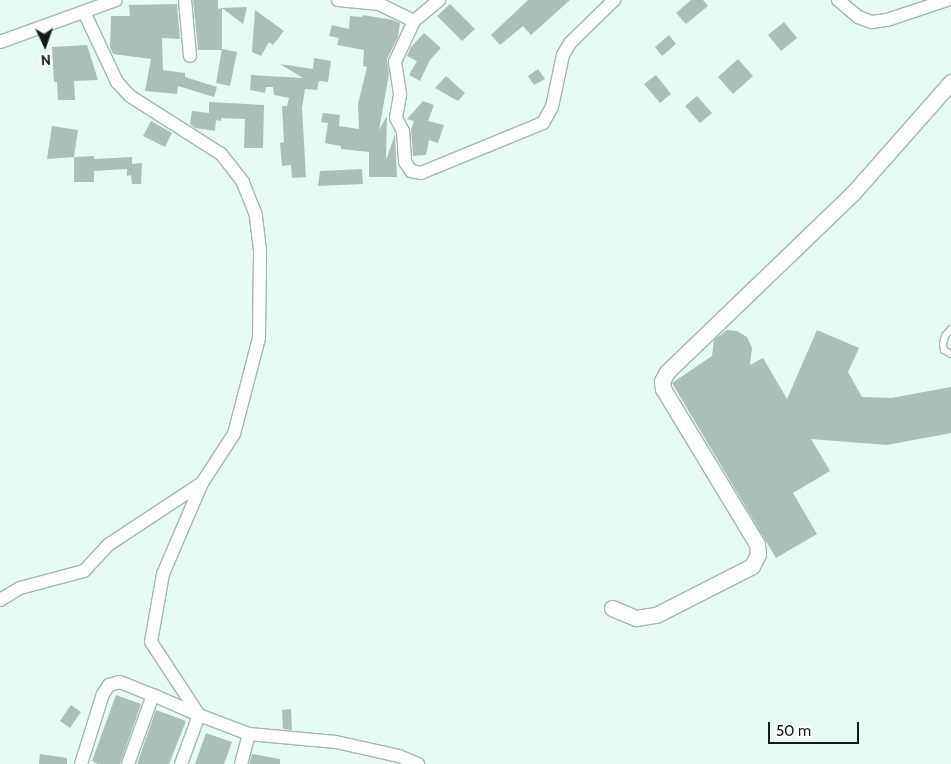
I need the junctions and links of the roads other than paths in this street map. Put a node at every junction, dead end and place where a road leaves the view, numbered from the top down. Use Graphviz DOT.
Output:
graph roads {
  1 [pos="116,0"];
  2 [pos="186,0"];
  3 [pos="338,0"];
  4 [pos="439,0"];
  5 [pos="614,0"];
  6 [pos="838,0"];
  7 [pos="947,0"];
  8 [pos="84,12"];
  9 [pos="414,21"];
  10 [pos="0,42"];
  11 [pos="190,56"];
  12 [pos="951,82"];
  13 [pos="951,329"];
  14 [pos="951,354"];
  15 [pos="202,484"];
  16 [pos="0,600"];
  17 [pos="612,608"];
  18 [pos="153,695"];
  19 [pos="199,715"];
  20 [pos="249,734"];
  21 [pos="81,764"];
  22 [pos="128,764"];
  23 [pos="181,764"];
  24 [pos="241,764"];
  25 [pos="418,764"];
  1 -- 8 [label="street"];
  2 -- 11 [label="street"];
  3 -- 9 [label="street"];
  4 -- 9 [label="street"];
  5 -- 9 [label="street"];
  6 -- 7 [label="street"];
  8 -- 10 [label="street"];
  8 -- 15 [label="street"];
  12 -- 17 [label="street"];
  13 -- 14 [label="lane"];
  15 -- 16 [label="street"];
  15 -- 19 [label="street"];
  18 -- 19 [label="street"];
  18 -- 21 [label="street"];
  18 -- 22 [label="street"];
  19 -- 20 [label="street"];
  19 -- 23 [label="street"];
  20 -- 24 [label="street"];
  20 -- 25 [label="street"];
}
